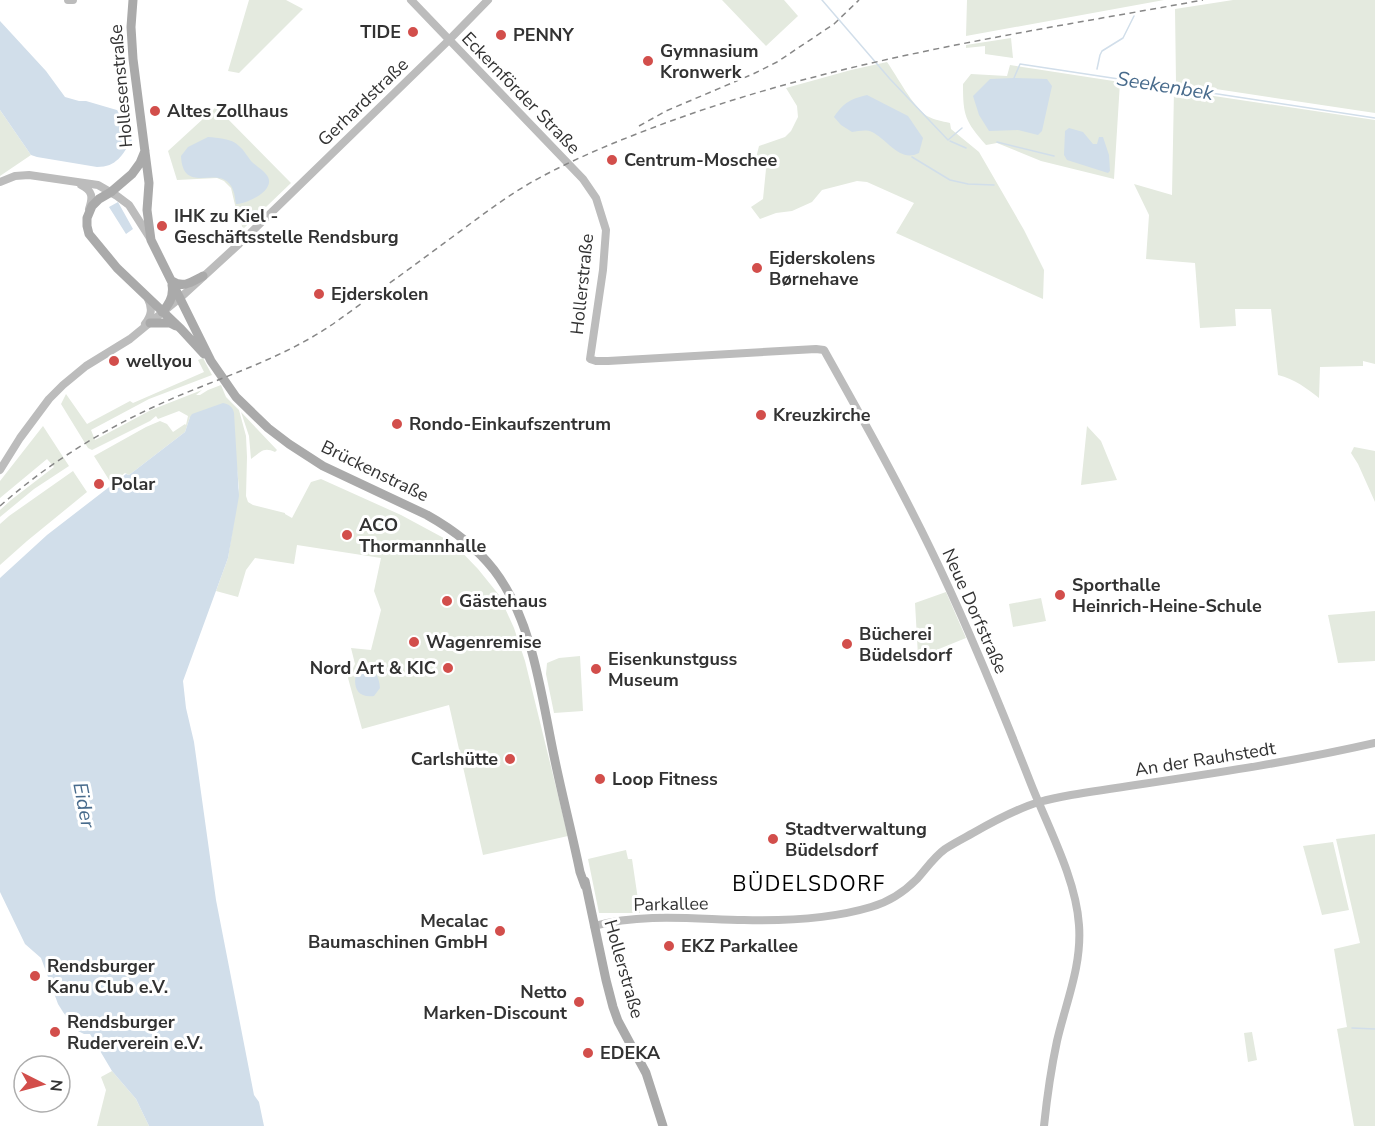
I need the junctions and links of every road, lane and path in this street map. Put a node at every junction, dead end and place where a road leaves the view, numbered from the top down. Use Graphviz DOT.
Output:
graph roads {
  1 [pos="68,0"];
  2 [pos="73,0"];
  3 [pos="133,0"];
  4 [pos="411,0"];
  5 [pos="488,0"];
  6 [pos="449,40"];
  7 [pos="146,148"];
  8 [pos="0,182"];
  9 [pos="74,182"];
  10 [pos="120,184"];
  11 [pos="98,185"];
  12 [pos="111,192"];
  13 [pos="601,212"];
  14 [pos="87,218"];
  15 [pos="151,240"];
  16 [pos="203,276"];
  17 [pos="174,292"];
  18 [pos="149,297"];
  19 [pos="162,312"];
  20 [pos="150,323"];
  21 [pos="181,328"];
  22 [pos="138,332"];
  23 [pos="590,359"];
  24 [pos="211,361"];
  25 [pos="1,469"];
  26 [pos="519,614"];
  27 [pos="1375,743"];
  28 [pos="1039,802"];
  29 [pos="594,926"];
  30 [pos="663,1126"];
  31 [pos="1044,1126"];
  1 -- 2 [label="street"];
  3 -- 7 [label="main road, Hollesenstraße"];
  4 -- 6 [label="street, Eckernförder Straße"];
  5 -- 6 [label="street, Gerhardstraße"];
  6 -- 13 [label="street, Eckernförder Straße"];
  6 -- 16 [label="street, Gerhardstraße"];
  7 -- 10 [label="main road, Hollesenstraße"];
  7 -- 15 [label="main road, Brückenstraße"];
  8 -- 9 [label="street"];
  9 -- 11 [label="street"];
  9 -- 14 [label="street"];
  10 -- 11 [label="street"];
  10 -- 12 [label="main road, Hollesenstraße"];
  11 -- 12 [label="street"];
  12 -- 14 [label="main road, Hollesenstraße"];
  12 -- 15 [label="street"];
  13 -- 23 [label="street, Hollerstraße"];
  14 -- 18 [label="main road, Brückenstraße"];
  15 -- 17 [label="main road, Brückenstraße"];
  16 -- 17 [label="street, Gerhardstraße"];
  16 -- 17 [label="main road"];
  17 -- 18 [label="main road"];
  17 -- 19 [label="main road"];
  17 -- 24 [label="main road, Brückenstraße"];
  18 -- 19 [label="main road, Brückenstraße"];
  18 -- 22 [label="street"];
  19 -- 20 [label="street"];
  19 -- 21 [label="main road, Brückenstraße"];
  20 -- 21 [label="main road"];
  20 -- 22 [label="street"];
  21 -- 24 [label="main road, Brückenstraße"];
  22 -- 25 [label="street"];
  23 -- 28 [label="street, Neue Dorfstraße"];
  24 -- 26 [label="main road, Brückenstraße"];
  26 -- 29 [label="main road, Hollerstraße"];
  27 -- 28 [label="street, An der Rauhstedt"];
  28 -- 29 [label="street, Parkallee"];
  28 -- 31 [label="street, Neue Dorfstraße"];
  29 -- 30 [label="main road, Hollerstraße"];
}
